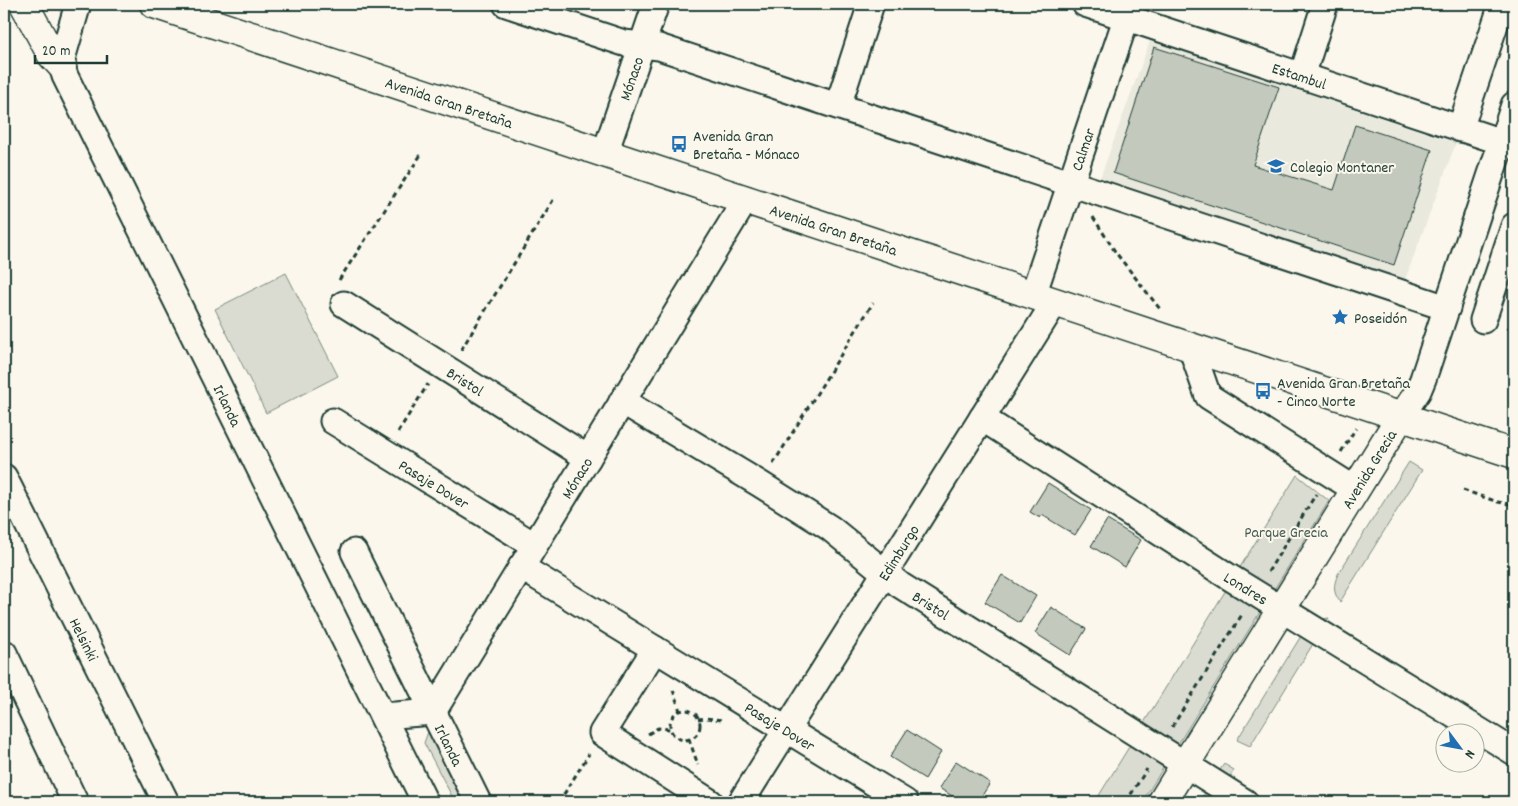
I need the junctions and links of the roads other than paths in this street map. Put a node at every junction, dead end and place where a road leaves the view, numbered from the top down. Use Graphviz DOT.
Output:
graph roads {
  1 [pos="24,4"];
  2 [pos="78,4"];
  3 [pos="154,4"];
  4 [pos="506,4"];
  5 [pos="656,4"];
  6 [pos="871,4"];
  7 [pos="1085,4"];
  8 [pos="1325,4"];
  9 [pos="1502,4"];
  10 [pos="1128,11"];
  11 [pos="642,45"];
  12 [pos="62,66"];
  13 [pos="1302,76"];
  14 [pos="1514,105"];
  15 [pos="838,106"];
  16 [pos="1460,129"];
  17 [pos="1508,144"];
  18 [pos="605,153"];
  19 [pos="1071,183"];
  20 [pos="746,199"];
  21 [pos="1514,226"];
  22 [pos="1463,260"];
  23 [pos="1499,272"];
  24 [pos="341,293"];
  25 [pos="1044,298"];
  26 [pos="1447,308"];
  27 [pos="1483,320"];
  28 [pos="1192,347"];
  29 [pos="622,401"];
  30 [pos="1401,416"];
  31 [pos="982,418"];
  32 [pos="334,421"];
  33 [pos="1514,454"];
  34 [pos="588,458"];
  35 [pos="4,477"];
  36 [pos="1356,490"];
  37 [pos="14,521"];
  38 [pos="534,545"];
  39 [pos="354,552"];
  40 [pos="521,567"];
  41 [pos="884,573"];
  42 [pos="1282,609"];
  43 [pos="655,649"];
  44 [pos="4,653"];
  45 [pos="433,712"];
  46 [pos="383,716"];
  47 [pos="786,730"];
  48 [pos="1514,752"];
  49 [pos="1185,765"];
  50 [pos="75,802"];
  51 [pos="166,802"];
  52 [pos="425,802"];
  53 [pos="478,802"];
  54 [pos="710,802"];
  55 [pos="741,802"];
  56 [pos="905,802"];
  57 [pos="1162,802"];
  58 [pos="1245,802"];
  1 -- 12 [label="main road"];
  2 -- 12 [label="street"];
  3 -- 18 [label="main road, Avenida Gran Bretaña"];
  4 -- 11 [label="street"];
  5 -- 11 [label="street, Mónaco"];
  6 -- 15 [label="street"];
  7 -- 10 [label="street, Estambul"];
  8 -- 13 [label="street"];
  9 -- 16 [label="street"];
  10 -- 13 [label="street, Estambul"];
  10 -- 19 [label="street, Calmar"];
  11 -- 15 [label="street"];
  11 -- 18 [label="street, Mónaco"];
  12 -- 46 [label="street, Irlanda"];
  13 -- 16 [label="street, Estambul"];
  14 -- 17 [label="street, Avenida Grecia"];
  15 -- 19 [label="street"];
  16 -- 17 [label="street, Estambul"];
  17 -- 22 [label="street, Avenida Grecia"];
  18 -- 20 [label="main road, Avenida Gran Bretaña"];
  19 -- 25 [label="street, Calmar"];
  19 -- 26 [label="street"];
  20 -- 25 [label="main road, Avenida Gran Bretaña"];
  20 -- 29 [label="street, Mónaco"];
  21 -- 23 [label="street"];
  22 -- 23 [label="street"];
  22 -- 26 [label="street, Avenida Grecia"];
  23 -- 27 [label="street"];
  24 -- 34 [label="street, Bristol"];
  25 -- 28 [label="main road, Avenida Gran Bretaña"];
  25 -- 31 [label="street, Edimburgo"];
  26 -- 30 [label="street, Avenida Grecia"];
  28 -- 30 [label="main road, Avenida Gran Bretaña"];
  28 -- 36 [label="street"];
  29 -- 34 [label="street, Mónaco"];
  29 -- 41 [label="street, Bristol"];
  30 -- 33 [label="main road, Avenida Gran Bretaña"];
  30 -- 36 [label="main road, Avenida Grecia"];
  31 -- 41 [label="street, Edimburgo"];
  31 -- 42 [label="street, Londres"];
  32 -- 38 [label="street, Pasaje Dover"];
  34 -- 38 [label="street, Mónaco"];
  35 -- 37 [label="street, Helsinki"];
  36 -- 42 [label="main road, Avenida Grecia"];
  37 -- 51 [label="street, Helsinki"];
  38 -- 40 [label="street, Mónaco"];
  39 -- 45 [label="street, Irlanda"];
  40 -- 43 [label="street, Pasaje Dover"];
  40 -- 45 [label="street, Mónaco"];
  41 -- 47 [label="street, Edimburgo"];
  41 -- 49 [label="street, Bristol"];
  42 -- 48 [label="street, Londres"];
  42 -- 49 [label="main road, Avenida Grecia"];
  43 -- 47 [label="street, Pasaje Dover"];
  43 -- 54 [label="street"];
  44 -- 50 [label="street"];
  45 -- 46 [label="street"];
  45 -- 53 [label="street, Irlanda"];
  46 -- 52 [label="street, Irlanda"];
  47 -- 55 [label="street, Edimburgo"];
  47 -- 56 [label="street, Pasaje Dover"];
  49 -- 57 [label="main road, Avenida Grecia"];
  49 -- 58 [label="street, Bristol"];
}
